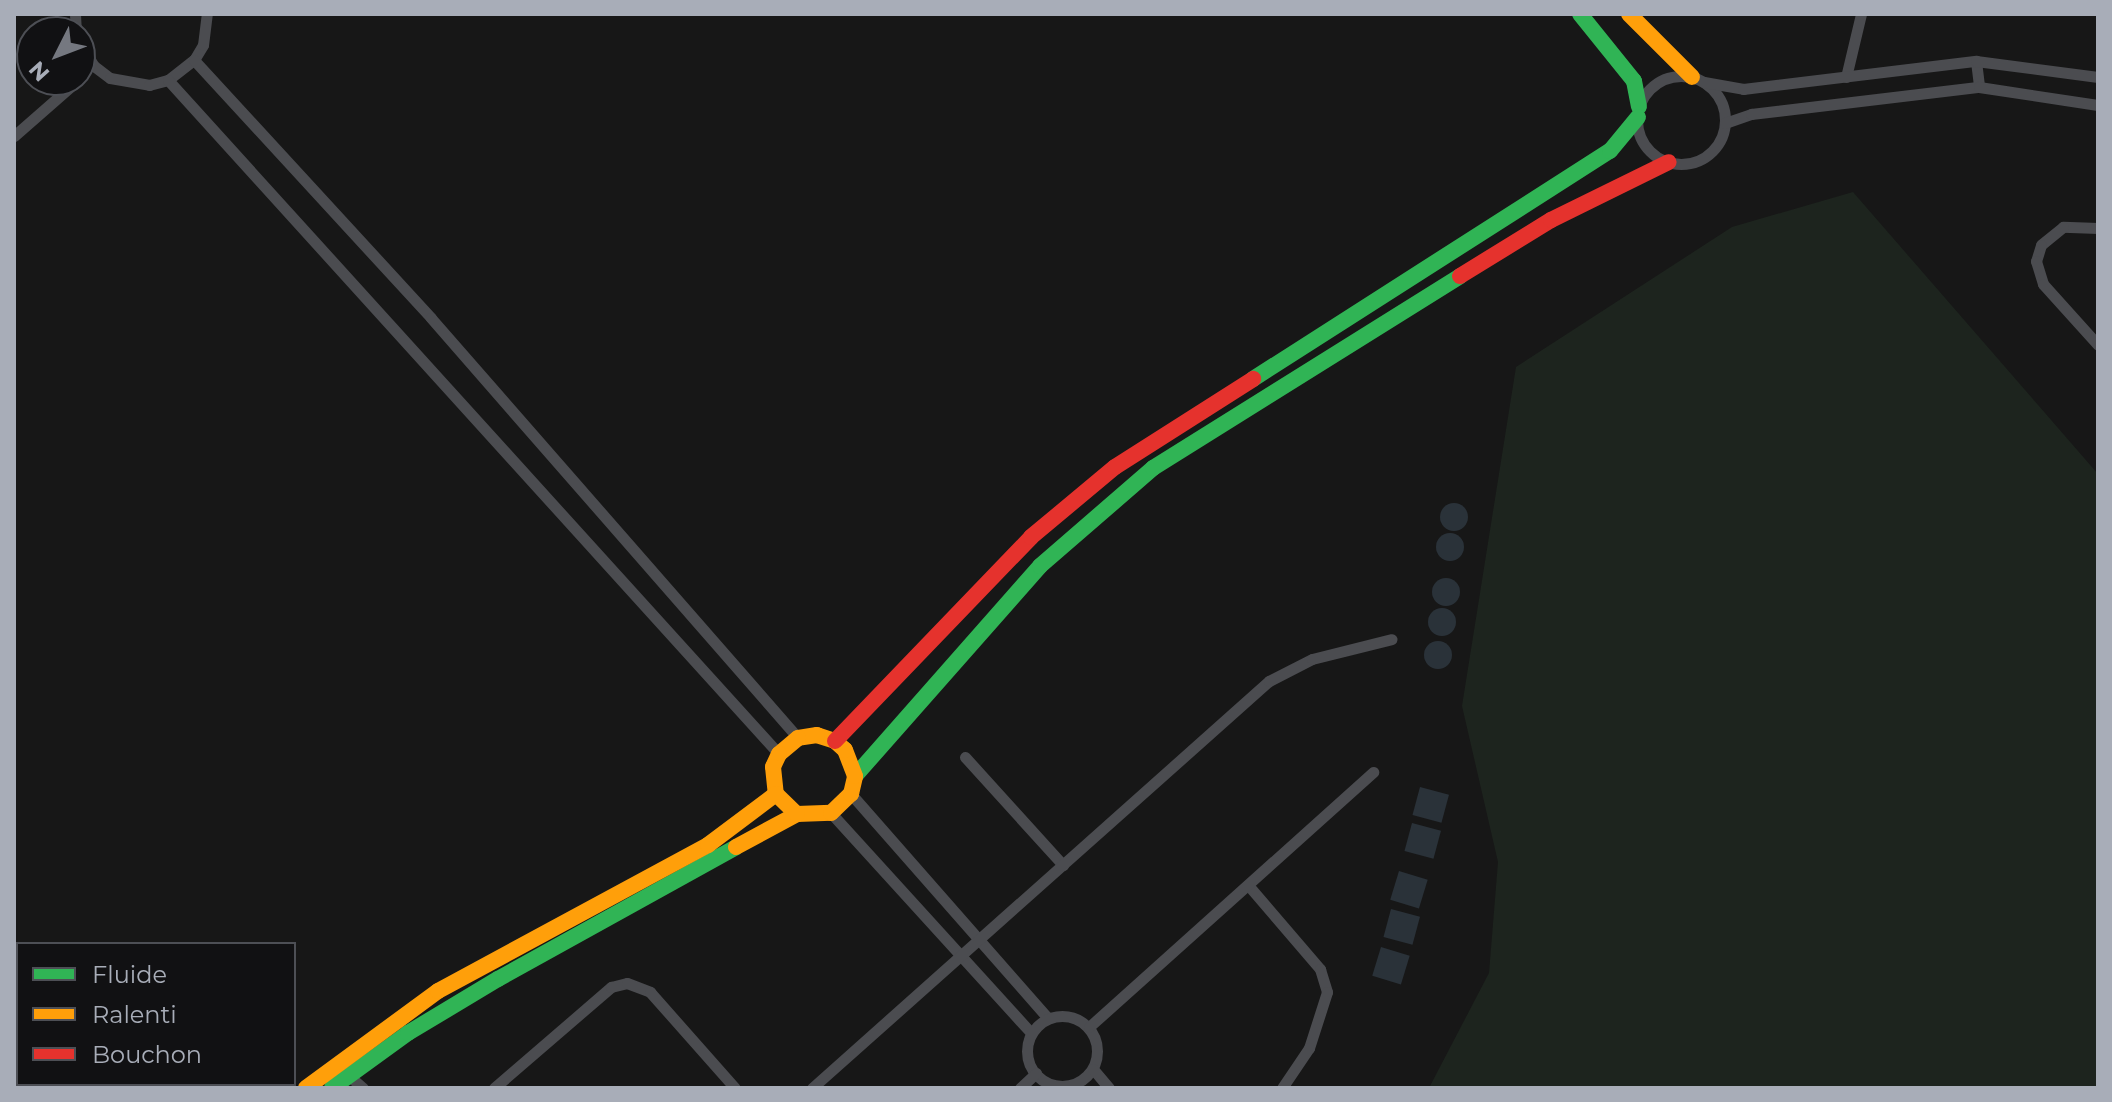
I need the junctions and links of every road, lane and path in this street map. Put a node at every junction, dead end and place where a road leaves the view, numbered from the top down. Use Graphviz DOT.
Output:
graph roads {
  1 [pos="207,14"];
  2 [pos="1580,14"];
  3 [pos="1629,14"];
  4 [pos="1861,14"];
  5 [pos="194,60"];
  6 [pos="1976,61"];
  7 [pos="96,67"];
  8 [pos="1846,77"];
  9 [pos="2098,77"];
  10 [pos="168,80"];
  11 [pos="1698,80"];
  12 [pos="1979,87"];
  13 [pos="60,96"];
  14 [pos="2098,105"];
  15 [pos="1638,112"];
  16 [pos="1725,123"];
  17 [pos="14,136"];
  18 [pos="1669,162"];
  19 [pos="2098,228"];
  20 [pos="2098,345"];
  21 [pos="1392,639"];
  22 [pos="798,738"];
  23 [pos="835,741"];
  24 [pos="779,754"];
  25 [pos="965,757"];
  26 [pos="1373,772"];
  27 [pos="855,776"];
  28 [pos="776,794"];
  29 [pos="851,794"];
  30 [pos="831,813"];
  31 [pos="797,814"];
  32 [pos="1063,865"];
  33 [pos="1248,885"];
  34 [pos="981,941"];
  35 [pos="962,958"];
  36 [pos="1048,1018"];
  37 [pos="1089,1027"];
  38 [pos="1031,1033"];
  39 [pos="335,1064"];
  40 [pos="1093,1069"];
  41 [pos="1036,1073"];
  42 [pos="349,1076"];
  43 [pos="1078,1086"];
  44 [pos="306,1088"];
  45 [pos="332,1088"];
  46 [pos="363,1088"];
  47 [pos="494,1088"];
  48 [pos="735,1088"];
  49 [pos="812,1088"];
  50 [pos="1020,1088"];
  51 [pos="1109,1088"];
  52 [pos="1282,1088"];
  1 -- 5 [label="street"];
  2 -- 15 [label="main road"];
  3 -- 11 [label="main road"];
  4 -- 8 [label="street"];
  5 -- 10 [label="street"];
  5 -- 22 [label="street"];
  6 -- 8 [label="street"];
  6 -- 9 [label="street"];
  6 -- 12 [label="street"];
  7 -- 10 [label="street"];
  8 -- 11 [label="street"];
  10 -- 24 [label="street"];
  11 -- 15 [label="street"];
  11 -- 16 [label="street"];
  12 -- 14 [label="street"];
  12 -- 16 [label="street"];
  13 -- 17 [label="street"];
  15 -- 18 [label="street"];
  15 -- 23 [label="main road"];
  16 -- 18 [label="street"];
  18 -- 27 [label="main road"];
  19 -- 20 [label="street"];
  21 -- 32 [label="street"];
  22 -- 23 [label="main road"];
  22 -- 24 [label="main road"];
  23 -- 27 [label="main road"];
  24 -- 28 [label="main road"];
  25 -- 32 [label="street"];
  26 -- 33 [label="street"];
  27 -- 29 [label="main road"];
  28 -- 31 [label="main road"];
  28 -- 39 [label="main road"];
  29 -- 30 [label="main road"];
  29 -- 34 [label="street"];
  30 -- 31 [label="main road"];
  30 -- 35 [label="street"];
  31 -- 42 [label="main road"];
  32 -- 34 [label="street"];
  33 -- 37 [label="street"];
  33 -- 52 [label="street"];
  34 -- 35 [label="street"];
  34 -- 36 [label="street"];
  35 -- 38 [label="street"];
  35 -- 49 [label="street"];
  36 -- 37 [label="street"];
  36 -- 38 [label="street"];
  37 -- 40 [label="street"];
  38 -- 41 [label="street"];
  39 -- 42 [label="street"];
  39 -- 44 [label="main road"];
  40 -- 43 [label="street"];
  40 -- 51 [label="street"];
  41 -- 43 [label="street"];
  41 -- 50 [label="street"];
  42 -- 45 [label="main road"];
  42 -- 46 [label="street"];
  47 -- 48 [label="street"];
}
